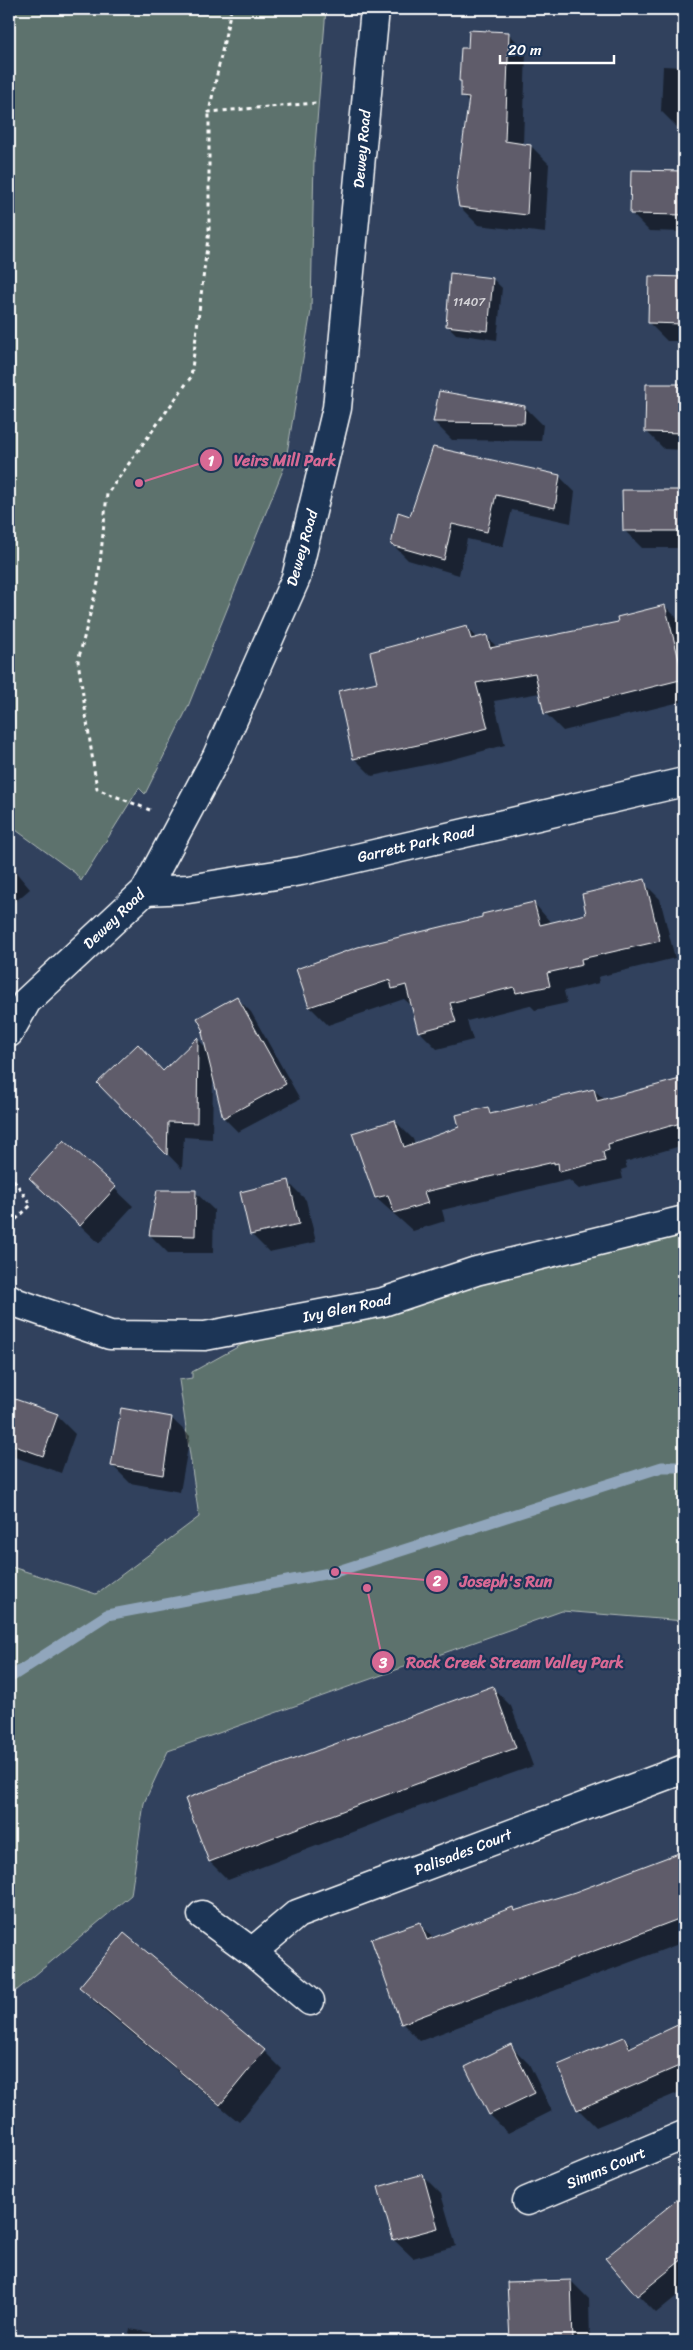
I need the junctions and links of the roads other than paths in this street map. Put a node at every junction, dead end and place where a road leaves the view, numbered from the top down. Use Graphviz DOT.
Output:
graph roads {
  1 [pos="375,9"];
  2 [pos="684,782"];
  3 [pos="145,891"];
  4 [pos="18,1006"];
  5 [pos="9,1033"];
  6 [pos="684,1220"];
  7 [pos="9,1298"];
  8 [pos="684,1769"];
  9 [pos="202,1915"];
  10 [pos="252,1952"];
  11 [pos="310,2000"];
  12 [pos="684,2135"];
  13 [pos="527,2201"];
  1 -- 3 [label="street, Dewey Road"];
  2 -- 3 [label="street, Garrett Park Road"];
  3 -- 4 [label="street, Dewey Road"];
  4 -- 5 [label="street, Dewey Road"];
  6 -- 7 [label="street, Ivy Glen Road"];
  8 -- 10 [label="street, Palisades Court"];
  9 -- 10 [label="street"];
  10 -- 11 [label="street"];
  12 -- 13 [label="street, Simms Court"];
}
